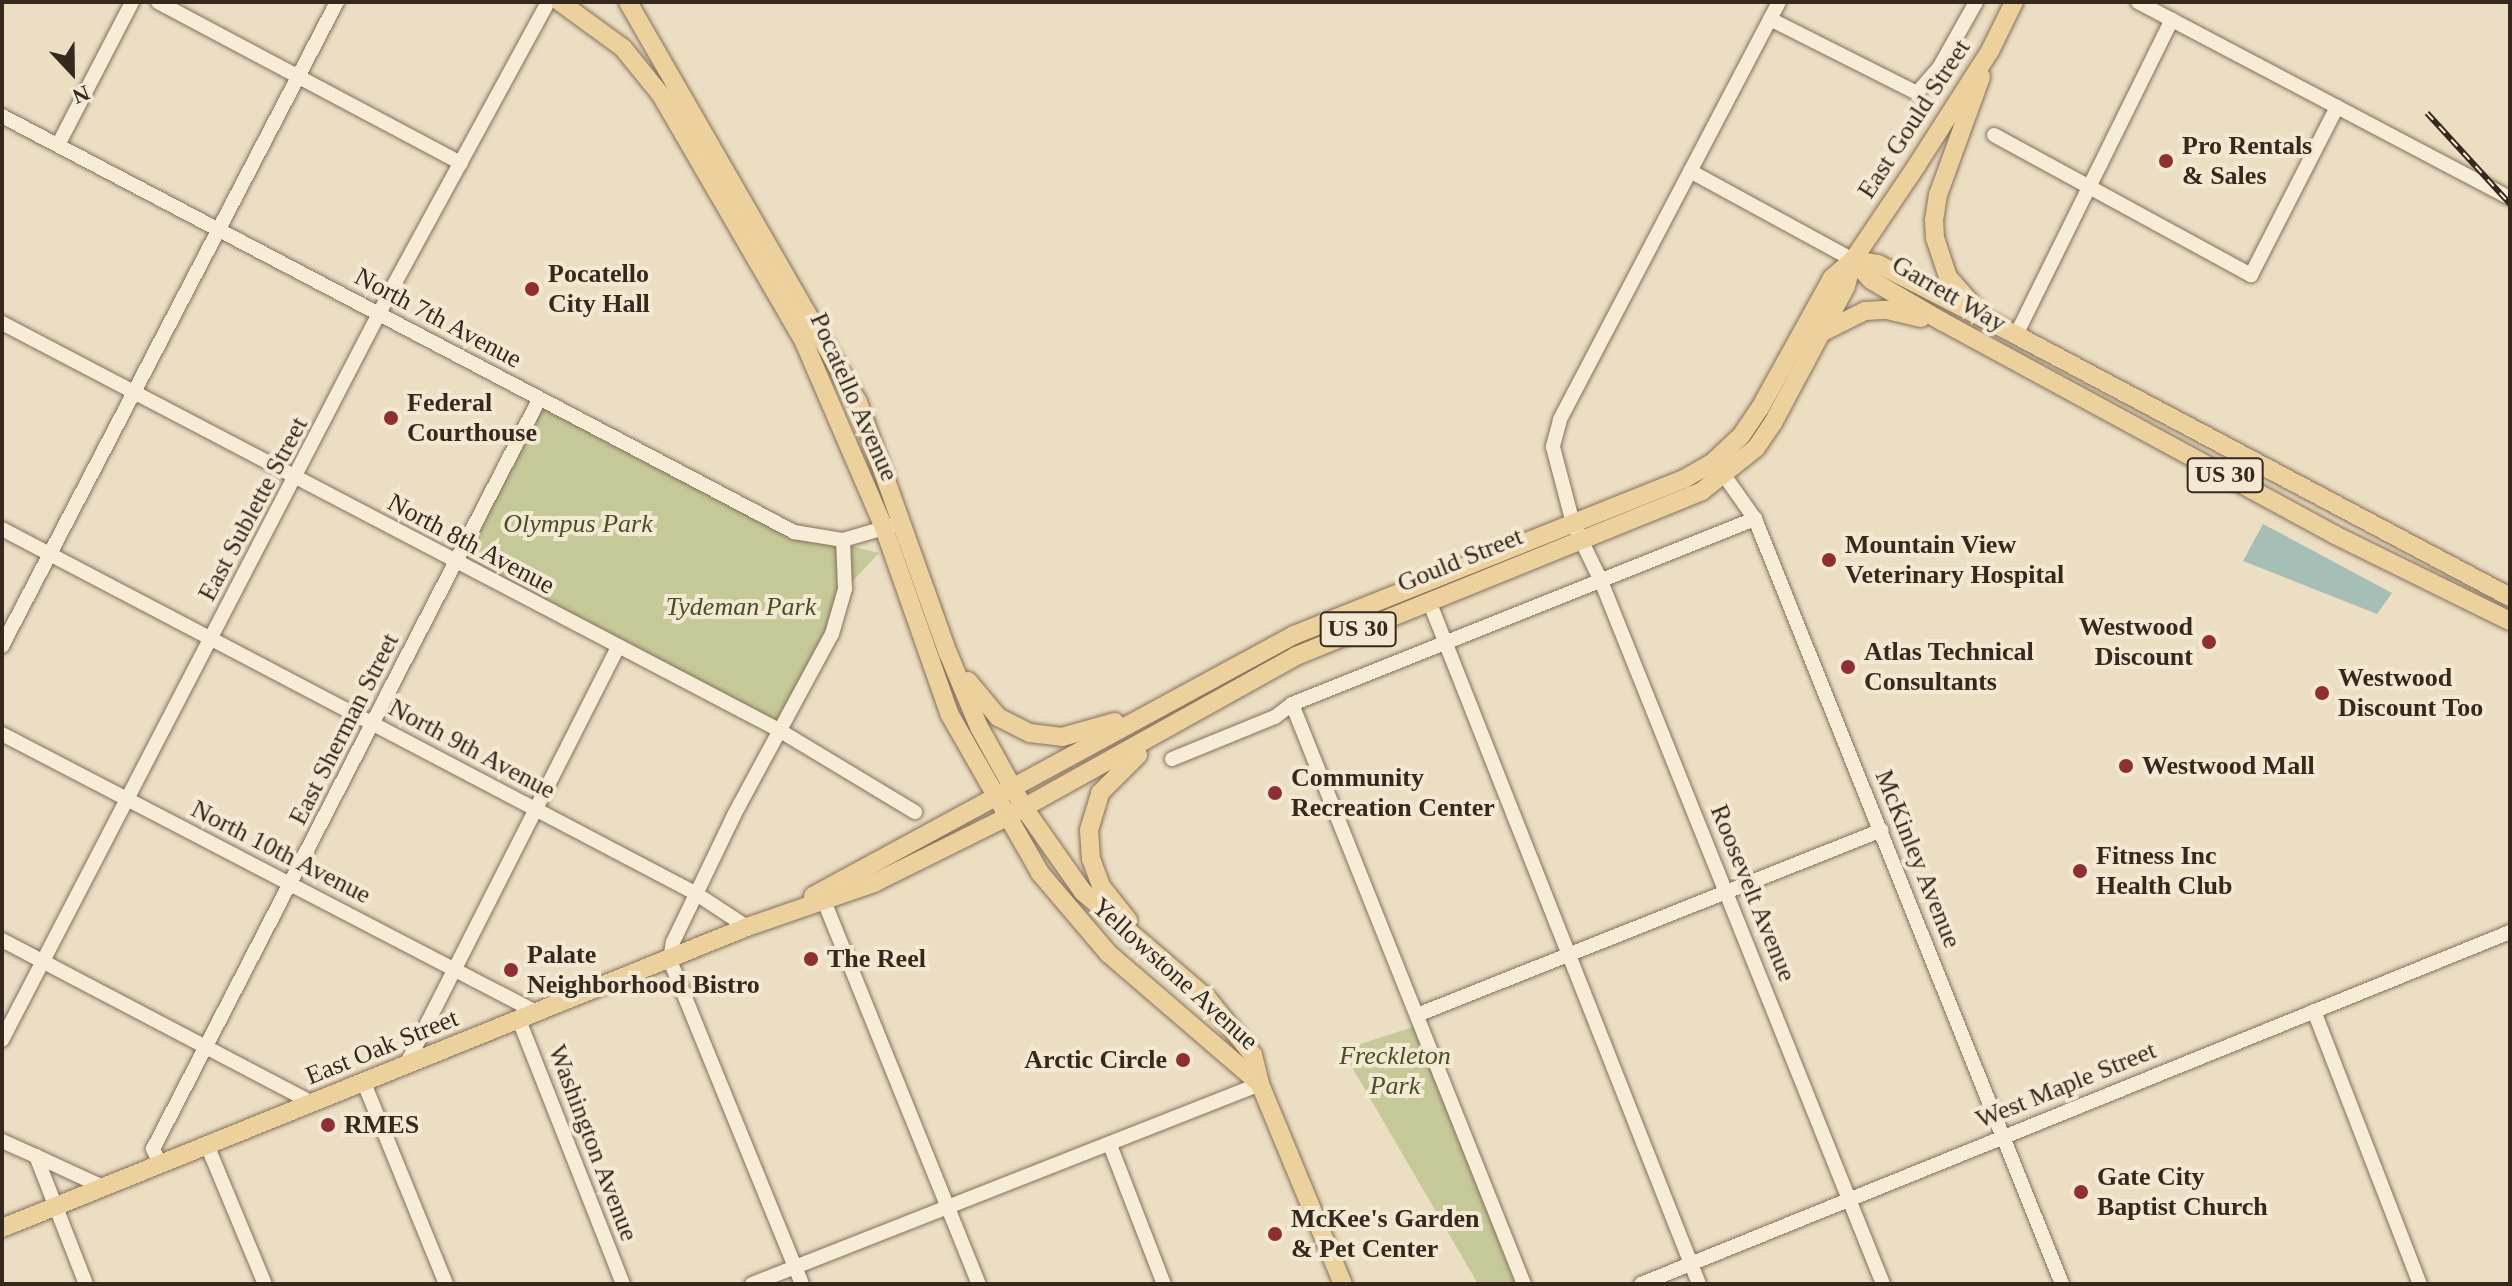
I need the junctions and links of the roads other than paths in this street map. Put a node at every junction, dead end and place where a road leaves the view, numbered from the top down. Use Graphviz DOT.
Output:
graph roads {
  1 [pos="132,2"];
  2 [pos="158,2"];
  3 [pos="337,2"];
  4 [pos="548,2"];
  5 [pos="560,2"];
  6 [pos="628,2"];
  7 [pos="1779,2"];
  8 [pos="1976,2"];
  9 [pos="2014,2"];
  10 [pos="2138,2"];
  11 [pos="1770,19"];
  12 [pos="2172,20"];
  13 [pos="1990,51"];
  14 [pos="300,79"];
  15 [pos="2337,107"];
  16 [pos="2,116"];
  17 [pos="1994,135"];
  18 [pos="58,145"];
  19 [pos="461,163"];
  20 [pos="1690,171"];
  21 [pos="2090,189"];
  22 [pos="2510,198"];
  23 [pos="220,229"];
  24 [pos="1853,260"];
  25 [pos="380,313"];
  26 [pos="1983,319"];
  27 [pos="1943,322"];
  28 [pos="2,323"];
  29 [pos="1819,334"];
  30 [pos="2016,335"];
  31 [pos="136,392"];
  32 [pos="539,400"];
  33 [pos="1719,468"];
  34 [pos="296,477"];
  35 [pos="1755,519"];
  36 [pos="902,522"];
  37 [pos="884,528"];
  38 [pos="2,529"];
  39 [pos="1577,532"];
  40 [pos="843,540"];
  41 [pos="49,554"];
  42 [pos="455,564"];
  43 [pos="1601,581"];
  44 [pos="2510,597"];
  45 [pos="1429,601"];
  46 [pos="2510,621"];
  47 [pos="211,639"];
  48 [pos="1445,643"];
  49 [pos="2,646"];
  50 [pos="618,648"];
  51 [pos="948,653"];
  52 [pos="1167,704"];
  53 [pos="1208,704"];
  54 [pos="1292,704"];
  55 [pos="373,725"];
  56 [pos="779,730"];
  57 [pos="2,734"];
  58 [pos="1172,759"];
  59 [pos="1013,789"];
  60 [pos="128,799"];
  61 [pos="996,799"];
  62 [pos="1024,808"];
  63 [pos="534,809"];
  64 [pos="915,812"];
  65 [pos="1007,817"];
  66 [pos="1881,830"];
  67 [pos="290,884"];
  68 [pos="1726,891"];
  69 [pos="695,893"];
  70 [pos="822,896"];
  71 [pos="747,927"];
  72 [pos="2510,932"];
  73 [pos="2,940"];
  74 [pos="1154,953"];
  75 [pos="1568,955"];
  76 [pos="670,960"];
  77 [pos="43,961"];
  78 [pos="455,969"];
  79 [pos="2314,1011"];
  80 [pos="538,1013"];
  81 [pos="1417,1015"];
  82 [pos="519,1020"];
  83 [pos="2,1040"];
  84 [pos="206,1047"];
  85 [pos="406,1065"];
  86 [pos="364,1083"];
  87 [pos="1260,1084"];
  88 [pos="313,1103"];
  89 [pos="2003,1136"];
  90 [pos="2,1141"];
  91 [pos="207,1145"];
  92 [pos="1110,1145"];
  93 [pos="36,1156"];
  94 [pos="160,1164"];
  95 [pos="103,1187"];
  96 [pos="1850,1200"];
  97 [pos="55,1207"];
  98 [pos="948,1207"];
  99 [pos="2,1228"];
  100 [pos="1692,1264"];
  101 [pos="796,1267"];
  102 [pos="86,1284"];
  103 [pos="265,1284"];
  104 [pos="446,1284"];
  105 [pos="623,1284"];
  106 [pos="752,1284"];
  107 [pos="802,1284"];
  108 [pos="979,1284"];
  109 [pos="1164,1284"];
  110 [pos="1343,1284"];
  111 [pos="1524,1284"];
  112 [pos="1641,1284"];
  113 [pos="1699,1284"];
  114 [pos="1883,1284"];
  115 [pos="2062,1284"];
  116 [pos="2420,1284"];
  1 -- 18 [label="street"];
  2 -- 14 [label="street"];
  3 -- 14 [label="street"];
  4 -- 19 [label="street, East Sublette Street"];
  5 -- 37 [label="main road, Pocatello Avenue"];
  6 -- 36 [label="main road, Pocatello Avenue"];
  7 -- 11 [label="street, Roosevelt Avenue"];
  8 -- 11 [label="street"];
  9 -- 13 [label="main road, East Gould Street"];
  10 -- 12 [label="street"];
  11 -- 20 [label="street, Roosevelt Avenue"];
  12 -- 15 [label="street"];
  12 -- 21 [label="street"];
  13 -- 24 [label="main road, East Gould Street"];
  13 -- 26 [label="main road"];
  14 -- 19 [label="street"];
  14 -- 23 [label="street"];
  15 -- 21 [label="street"];
  15 -- 22 [label="street"];
  16 -- 18 [label="street, North 7th Avenue"];
  17 -- 21 [label="street"];
  18 -- 23 [label="street, North 7th Avenue"];
  19 -- 25 [label="street, East Sublette Street"];
  20 -- 24 [label="street"];
  20 -- 39 [label="street, Roosevelt Avenue"];
  21 -- 30 [label="street"];
  23 -- 25 [label="street, North 7th Avenue"];
  23 -- 31 [label="street"];
  24 -- 26 [label="main road, Garrett Way / US 30"];
  24 -- 27 [label="main road, Garrett Way"];
  24 -- 29 [label="main road, East Gould Street"];
  24 -- 33 [label="main road, East Gould Street / US 30"];
  25 -- 32 [label="street, North 7th Avenue"];
  25 -- 34 [label="street, East Sublette Street"];
  26 -- 30 [label="main road, Garrett Way / US 30"];
  27 -- 29 [label="main road, US 30"];
  27 -- 46 [label="main road, Garrett Way / US 30"];
  28 -- 31 [label="street, North 8th Avenue"];
  29 -- 33 [label="main road, East Gould Street / US 30"];
  30 -- 44 [label="main road, Garrett Way / US 30"];
  31 -- 34 [label="street, North 8th Avenue"];
  31 -- 41 [label="street"];
  32 -- 40 [label="street, North 7th Avenue"];
  32 -- 42 [label="street, East Sherman Street"];
  33 -- 35 [label="street, McKinley Avenue"];
  33 -- 39 [label="main road, Gould Street / US 30"];
  34 -- 42 [label="street, North 8th Avenue"];
  34 -- 47 [label="street, East Sublette Street"];
  35 -- 43 [label="street"];
  35 -- 66 [label="street, McKinley Avenue"];
  36 -- 37 [label="street, North 7th Avenue"];
  36 -- 51 [label="main road, Pocatello Avenue"];
  37 -- 40 [label="street, North 7th Avenue"];
  37 -- 61 [label="main road, Pocatello Avenue"];
  38 -- 41 [label="street, North 9th Avenue"];
  39 -- 43 [label="street, Roosevelt Avenue"];
  39 -- 45 [label="main road, Gould Street / US 30"];
  39 -- 52 [label="main road, Gould Street / US 30"];
  40 -- 56 [label="street"];
  41 -- 47 [label="street, North 9th Avenue"];
  41 -- 49 [label="street"];
  42 -- 50 [label="street, North 8th Avenue"];
  42 -- 55 [label="street, East Sherman Street"];
  43 -- 48 [label="street"];
  43 -- 68 [label="street, Roosevelt Avenue"];
  45 -- 48 [label="street"];
  45 -- 53 [label="main road, Gould Street / US 30"];
  47 -- 55 [label="street, North 9th Avenue"];
  47 -- 60 [label="street, East Sublette Street"];
  48 -- 54 [label="street"];
  48 -- 75 [label="street"];
  50 -- 56 [label="street, North 8th Avenue"];
  50 -- 63 [label="street"];
  51 -- 52 [label="main road, US 30"];
  51 -- 59 [label="main road, Pocatello Avenue"];
  52 -- 59 [label="main road, Gould Street"];
  53 -- 62 [label="main road, Gould Street / US 30"];
  53 -- 74 [label="main road"];
  54 -- 58 [label="street"];
  54 -- 81 [label="street"];
  55 -- 63 [label="street, North 9th Avenue"];
  55 -- 67 [label="street, East Sherman Street"];
  56 -- 64 [label="street, North 8th Avenue"];
  56 -- 69 [label="street"];
  57 -- 60 [label="street, North 10th Avenue"];
  59 -- 61 [label="main road, Gould Street"];
  59 -- 62 [label="main road, Pocatello Avenue"];
  60 -- 67 [label="street, North 10th Avenue"];
  60 -- 77 [label="street, East Sublette Street"];
  61 -- 65 [label="main road, Pocatello Avenue"];
  61 -- 70 [label="main road, East Oak Street"];
  62 -- 65 [label="main road, Gould Street / US 30"];
  62 -- 74 [label="main road, Yellowstone Avenue"];
  63 -- 69 [label="street, North 9th Avenue"];
  63 -- 78 [label="street"];
  65 -- 70 [label="main road, East Oak Street"];
  65 -- 87 [label="main road, Yellowstone Avenue"];
  66 -- 68 [label="street"];
  66 -- 89 [label="street, McKinley Avenue"];
  67 -- 78 [label="street, North 10th Avenue"];
  67 -- 84 [label="street, East Sherman Street"];
  68 -- 75 [label="street"];
  68 -- 96 [label="street, Roosevelt Avenue"];
  69 -- 71 [label="street, North 9th Avenue"];
  69 -- 76 [label="street"];
  70 -- 71 [label="main road, East Oak Street"];
  70 -- 98 [label="street"];
  71 -- 76 [label="main road, East Oak Street"];
  72 -- 79 [label="street, West Maple Street"];
  73 -- 77 [label="street"];
  74 -- 87 [label="main road, Yellowstone Avenue"];
  75 -- 81 [label="street"];
  75 -- 100 [label="street"];
  76 -- 80 [label="main road, East Oak Street"];
  76 -- 101 [label="street"];
  77 -- 83 [label="street, East Sublette Street"];
  77 -- 84 [label="street"];
  78 -- 80 [label="street, North 10th Avenue"];
  78 -- 85 [label="street"];
  79 -- 89 [label="street, West Maple Street"];
  79 -- 116 [label="street"];
  80 -- 82 [label="main road, East Oak Street"];
  81 -- 111 [label="street"];
  82 -- 85 [label="main road, East Oak Street"];
  82 -- 105 [label="street, Washington Avenue"];
  84 -- 88 [label="street"];
  84 -- 94 [label="street, East Sherman Street"];
  85 -- 86 [label="main road, East Oak Street"];
  86 -- 88 [label="main road, East Oak Street"];
  86 -- 104 [label="street"];
  87 -- 92 [label="street"];
  87 -- 110 [label="main road, Yellowstone Avenue"];
  88 -- 91 [label="main road, East Oak Street"];
  89 -- 96 [label="street, West Maple Street"];
  89 -- 115 [label="street, McKinley Avenue"];
  90 -- 93 [label="street"];
  91 -- 94 [label="main road, East Oak Street"];
  91 -- 103 [label="street"];
  92 -- 98 [label="street"];
  92 -- 109 [label="street"];
  93 -- 95 [label="street"];
  93 -- 97 [label="street"];
  94 -- 95 [label="main road, East Oak Street"];
  95 -- 97 [label="main road, East Oak Street"];
  96 -- 100 [label="street, West Maple Street"];
  96 -- 114 [label="street, Roosevelt Avenue"];
  97 -- 99 [label="main road, East Oak Street"];
  97 -- 102 [label="street"];
  98 -- 101 [label="street"];
  98 -- 108 [label="street"];
  100 -- 112 [label="street, West Maple Street"];
  100 -- 113 [label="street"];
  101 -- 106 [label="street"];
  101 -- 107 [label="street"];
}
